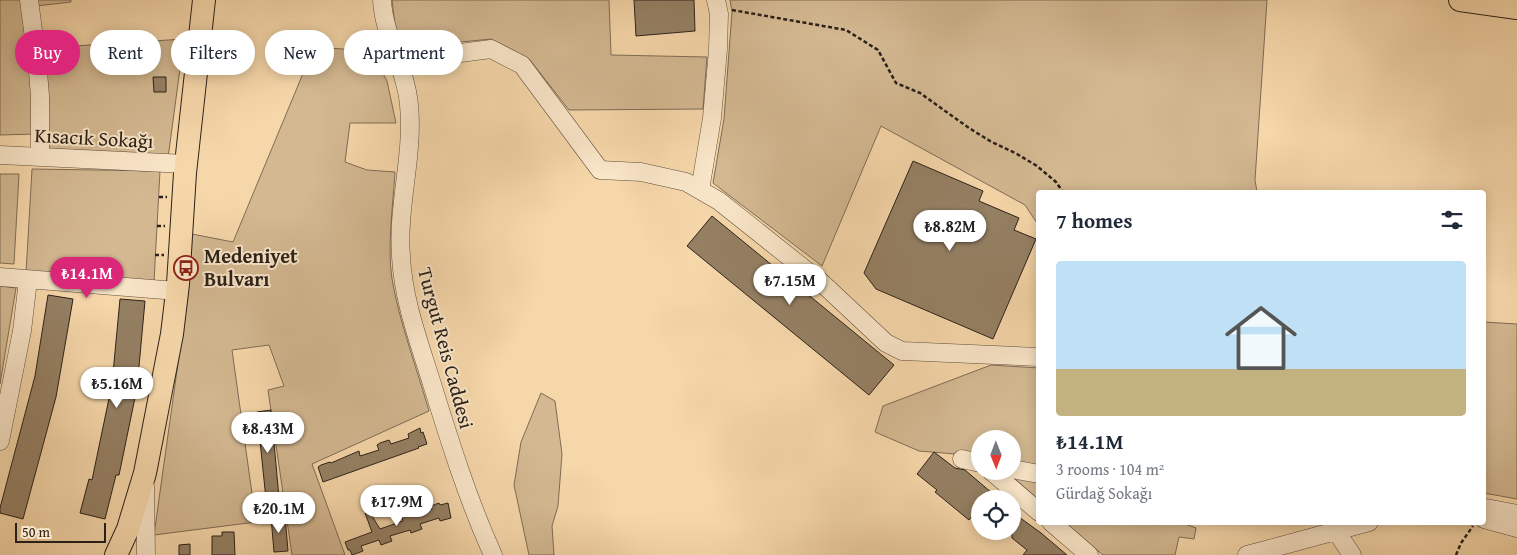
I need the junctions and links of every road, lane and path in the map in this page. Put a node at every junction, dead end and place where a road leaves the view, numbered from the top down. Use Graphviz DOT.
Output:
graph roads {
  1 [pos="29,0"];
  2 [pos="204,0"];
  3 [pos="382,0"];
  4 [pos="1460,0"];
  5 [pos="717,4"];
  6 [pos="1517,8"];
  7 [pos="387,30"];
  8 [pos="463,53"];
  9 [pos="403,75"];
  10 [pos="0,155"];
  11 [pos="40,157"];
  12 [pos="186,164"];
  13 [pos="700,190"];
  14 [pos="1062,190"];
  15 [pos="0,277"];
  16 [pos="28,280"];
  17 [pos="177,291"];
  18 [pos="1036,357"];
  19 [pos="0,441"];
  20 [pos="962,459"];
  21 [pos="971,461"];
  22 [pos="1021,471"];
  23 [pos="145,473"];
  24 [pos="1036,473"];
  25 [pos="1002,480"];
  26 [pos="1486,508"];
  27 [pos="1036,509"];
  28 [pos="1517,514"];
  29 [pos="1486,520"];
  30 [pos="1054,525"];
  31 [pos="1358,525"];
  32 [pos="1473,525"];
  33 [pos="1517,528"];
  34 [pos="1336,531"];
  35 [pos="116,555"];
  36 [pos="146,555"];
  37 [pos="493,555"];
  38 [pos="1089,555"];
  39 [pos="1247,555"];
  40 [pos="1352,555"];
  41 [pos="1456,555"];
  1 -- 11 [label="street"];
  2 -- 12 [label="main road"];
  3 -- 7 [label="street, Turgut Reis Caddesi"];
  4 -- 6 [label="main road"];
  5 -- 13 [label="street"];
  5 -- 14 [label="path"];
  8 -- 13 [label="street"];
  9 -- 37 [label="street, Turgut Reis Caddesi"];
  10 -- 11 [label="street, Kısacık Sokağı"];
  11 -- 12 [label="street, Kısacık Sokağı"];
  12 -- 17 [label="main road"];
  13 -- 18 [label="street"];
  15 -- 16 [label="street"];
  16 -- 17 [label="street"];
  16 -- 19 [label="street"];
  17 -- 23 [label="main road"];
  20 -- 21 [label="street"];
  22 -- 24 [label="street"];
  23 -- 35 [label="main road"];
  23 -- 36 [label="street"];
  25 -- 27 [label="street"];
  26 -- 28 [label="street"];
  29 -- 33 [label="street"];
  30 -- 38 [label="street"];
  31 -- 34 [label="street"];
  32 -- 41 [label="path"];
  34 -- 39 [label="street"];
  34 -- 40 [label="street"];
}
